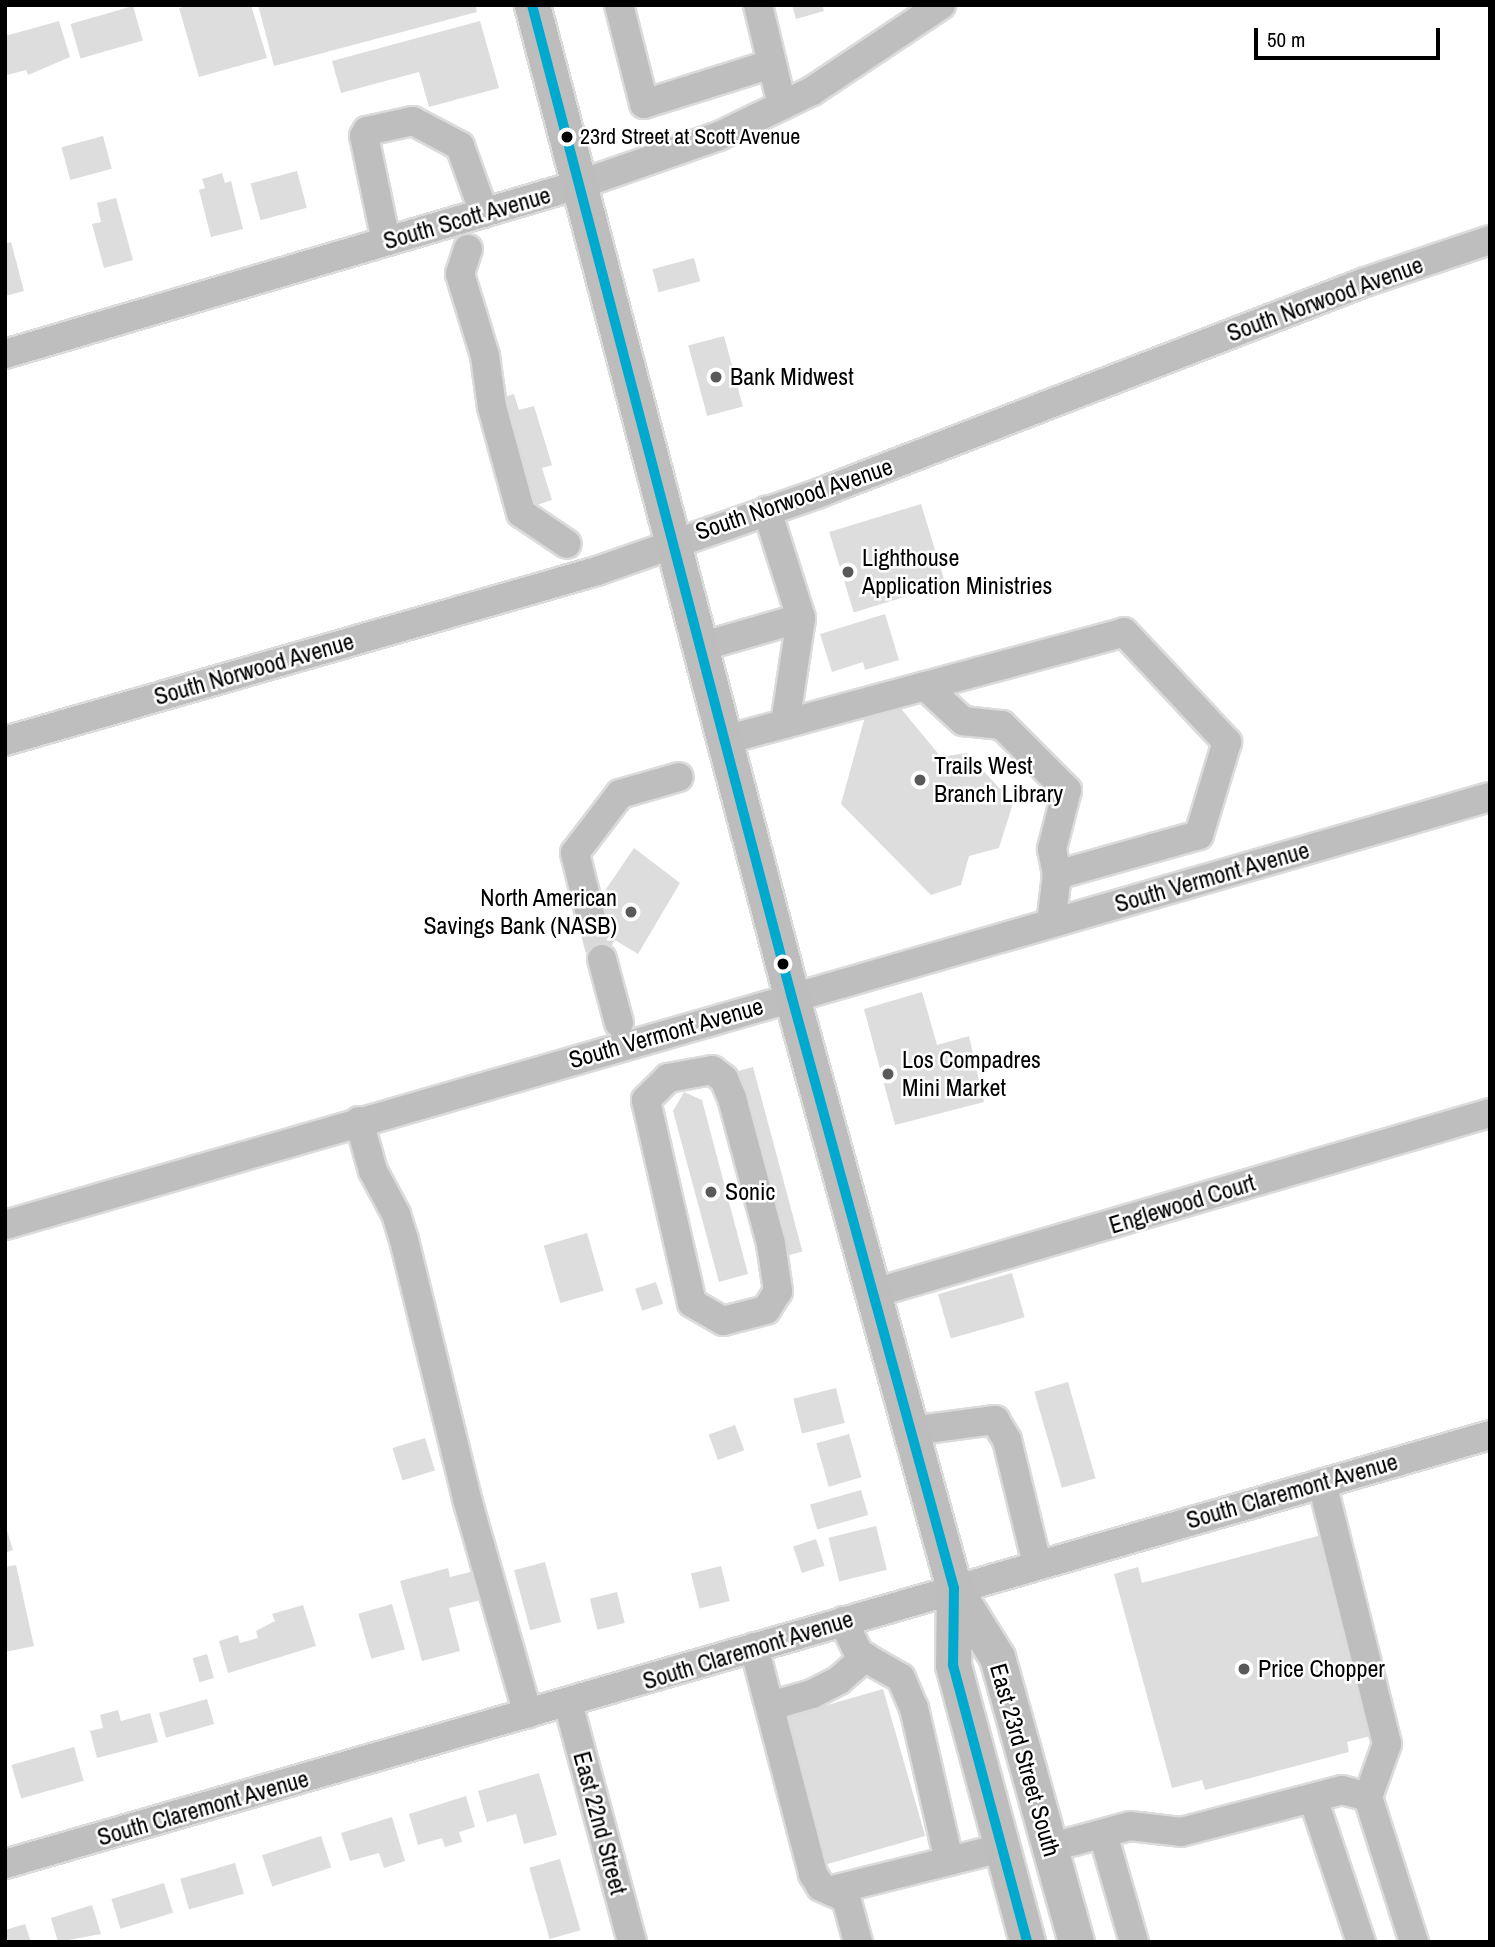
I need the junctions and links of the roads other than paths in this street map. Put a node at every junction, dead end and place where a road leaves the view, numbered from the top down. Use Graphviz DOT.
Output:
graph roads {
  1 [pos="532,5"];
  2 [pos="619,5"];
  3 [pos="758,5"];
  4 [pos="941,5"];
  5 [pos="772,64"];
  6 [pos="782,105"];
  7 [pos="581,184"];
  8 [pos="484,212"];
  9 [pos="1490,240"];
  10 [pos="386,241"];
  11 [pos="468,249"];
  12 [pos="5,354"];
  13 [pos="767,510"];
  14 [pos="672,542"];
  15 [pos="567,544"];
  16 [pos="801,618"];
  17 [pos="701,647"];
  18 [pos="925,686"];
  19 [pos="785,724"];
  20 [pos="725,740"];
  21 [pos="5,741"];
  22 [pos="679,777"];
  23 [pos="1490,797"];
  24 [pos="1057,875"];
  25 [pos="592,922"];
  26 [pos="1051,923"];
  27 [pos="602,959"];
  28 [pos="792,998"];
  29 [pos="619,1023"];
  30 [pos="724,1079"];
  31 [pos="1490,1113"];
  32 [pos="359,1121"];
  33 [pos="5,1225"];
  34 [pos="874,1293"];
  35 [pos="911,1431"];
  36 [pos="1490,1435"];
  37 [pos="1322,1483"];
  38 [pos="1037,1564"];
  39 [pos="954,1588"];
  40 [pos="843,1621"];
  41 [pos="754,1647"];
  42 [pos="864,1657"];
  43 [pos="568,1703"];
  44 [pos="770,1706"];
  45 [pos="528,1714"];
  46 [pos="1368,1797"];
  47 [pos="1313,1798"];
  48 [pos="1103,1833"];
  49 [pos="1001,1848"];
  50 [pos="1049,1848"];
  51 [pos="949,1861"];
  52 [pos="5,1864"];
  53 [pos="833,1890"];
  54 [pos="632,1942"];
  55 [pos="858,1942"];
  56 [pos="1027,1942"];
  57 [pos="1076,1942"];
  58 [pos="1134,1942"];
  59 [pos="1360,1942"];
  60 [pos="1414,1942"];
  1 -- 7 [label="main road, East 23rd Street South"];
  2 -- 5 [label="street"];
  3 -- 5 [label="street"];
  4 -- 6 [label="street, South Scott Avenue"];
  5 -- 6 [label="street"];
  6 -- 7 [label="street, South Scott Avenue"];
  7 -- 8 [label="street, South Scott Avenue"];
  7 -- 14 [label="main road, East 23rd Street South"];
  8 -- 10 [label="street, South Scott Avenue"];
  8 -- 10 [label="street"];
  9 -- 13 [label="street, South Norwood Avenue"];
  10 -- 12 [label="street, South Scott Avenue"];
  11 -- 15 [label="street"];
  13 -- 14 [label="street, South Norwood Avenue"];
  13 -- 16 [label="street"];
  14 -- 17 [label="main road, East 23rd Street South"];
  14 -- 21 [label="street, South Norwood Avenue"];
  16 -- 17 [label="street"];
  16 -- 19 [label="street"];
  17 -- 20 [label="main road, East 23rd Street South"];
  18 -- 19 [label="street"];
  18 -- 24 [label="street"];
  18 -- 24 [label="street"];
  19 -- 20 [label="street"];
  20 -- 28 [label="main road, East 23rd Street South"];
  22 -- 25 [label="street"];
  23 -- 26 [label="street, South Vermont Avenue"];
  24 -- 26 [label="street"];
  26 -- 28 [label="street, South Vermont Avenue"];
  27 -- 29 [label="street"];
  28 -- 32 [label="street, South Vermont Avenue"];
  28 -- 34 [label="main road, East 23rd Street South"];
  30 -- 30 [label="street"];
  31 -- 34 [label="street, Englewood Court"];
  32 -- 33 [label="street, South Vermont Avenue"];
  32 -- 45 [label="street"];
  34 -- 35 [label="main road, East 23rd Street South"];
  35 -- 38 [label="street"];
  35 -- 39 [label="main road, East 23rd Street South"];
  36 -- 37 [label="street, South Claremont Avenue"];
  37 -- 38 [label="street, South Claremont Avenue"];
  37 -- 46 [label="street"];
  38 -- 39 [label="street, South Claremont Avenue"];
  39 -- 40 [label="street, South Claremont Avenue"];
  39 -- 49 [label="main road, East 23rd Street South"];
  39 -- 50 [label="main road, East 23rd Street South"];
  40 -- 41 [label="street, South Claremont Avenue"];
  40 -- 42 [label="street"];
  41 -- 43 [label="street, South Claremont Avenue"];
  41 -- 44 [label="street"];
  42 -- 44 [label="street"];
  42 -- 51 [label="street"];
  43 -- 45 [label="street, South Claremont Avenue"];
  43 -- 54 [label="street, East 22nd Street"];
  44 -- 53 [label="street"];
  45 -- 52 [label="street, South Claremont Avenue"];
  46 -- 47 [label="street"];
  46 -- 60 [label="street"];
  47 -- 48 [label="street"];
  47 -- 59 [label="street"];
  48 -- 50 [label="street"];
  48 -- 58 [label="street"];
  49 -- 51 [label="street"];
  49 -- 56 [label="main road, East 23rd Street South"];
  50 -- 57 [label="main road, East 23rd Street South"];
  51 -- 53 [label="street"];
  53 -- 55 [label="street"];
}
